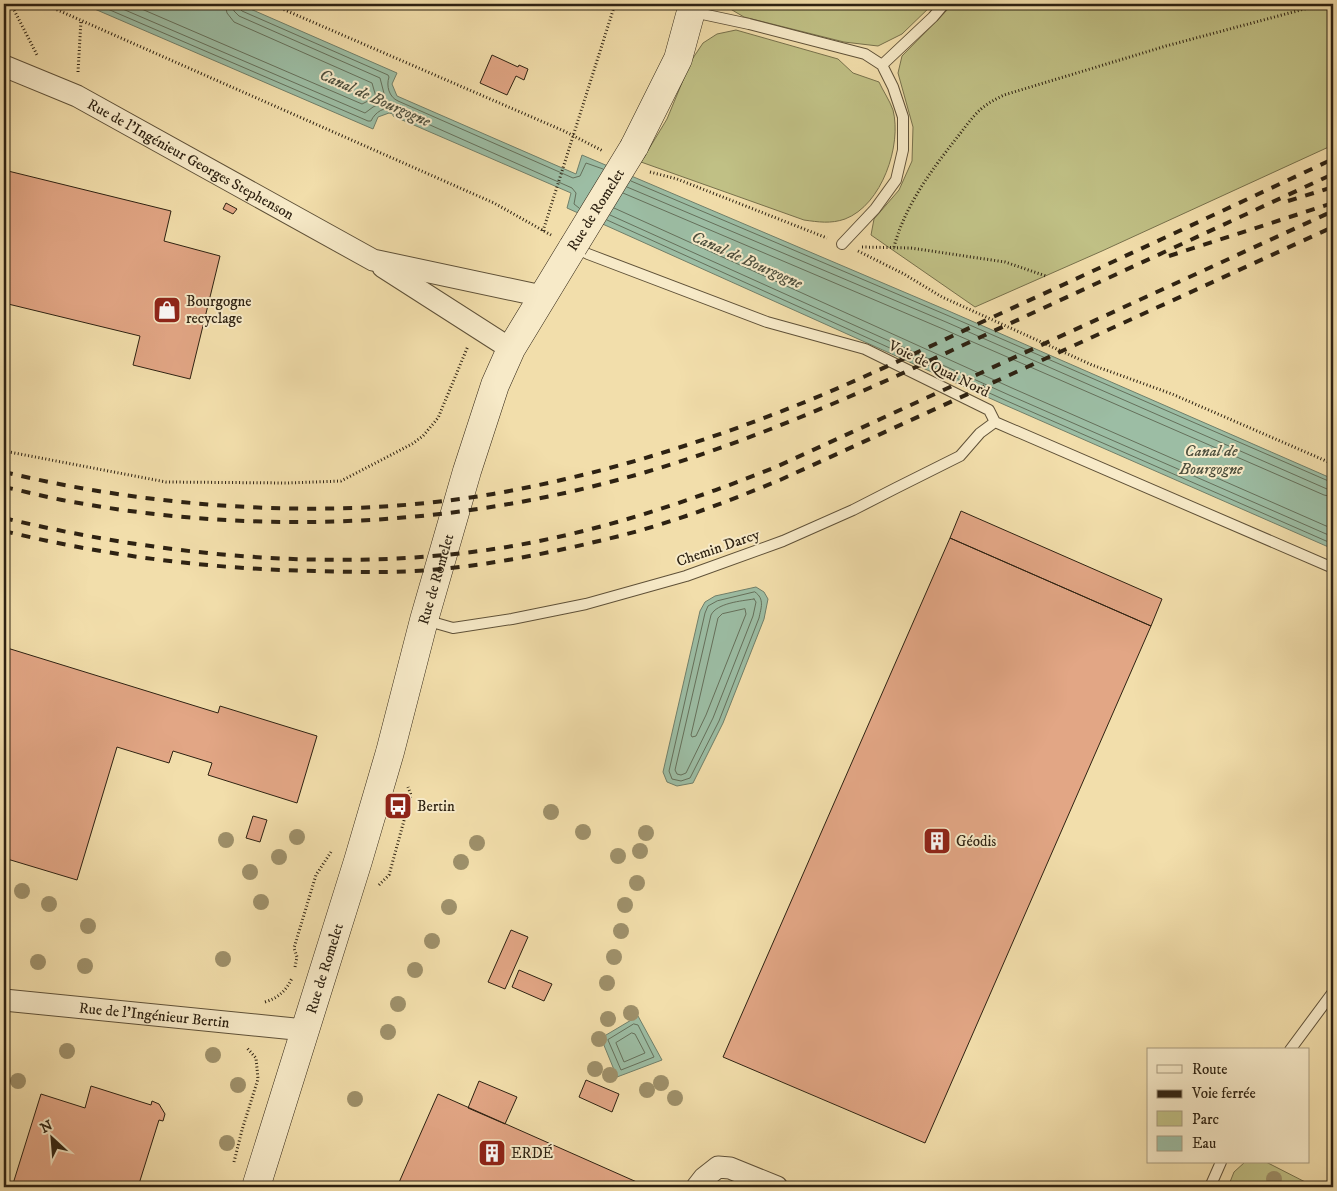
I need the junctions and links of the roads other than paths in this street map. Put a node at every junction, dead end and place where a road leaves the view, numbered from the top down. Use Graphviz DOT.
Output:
graph roads {
  1 [pos="944,4"];
  2 [pos="692,8"];
  3 [pos="882,65"];
  4 [pos="4,66"];
  5 [pos="842,244"];
  6 [pos="573,247"];
  7 [pos="373,260"];
  8 [pos="542,296"];
  9 [pos="511,349"];
  10 [pos="995,422"];
  11 [pos="1333,568"];
  12 [pos="424,620"];
  13 [pos="1333,992"];
  14 [pos="4,1000"];
  15 [pos="305,1030"];
  16 [pos="1291,1048"];
  17 [pos="1220,1164"];
  18 [pos="256,1187"];
  19 [pos="697,1187"];
  20 [pos="775,1187"];
  21 [pos="1210,1187"];
  1 -- 3 [label="lane"];
  2 -- 3 [label="lane"];
  2 -- 6 [label="street, Rue de Romelet, bridge"];
  3 -- 5 [label="lane"];
  4 -- 7 [label="street, Rue de l'Ingénieur Georges Stephenson"];
  6 -- 8 [label="street, Rue de Romelet"];
  6 -- 10 [label="lane, Voie de Quai Nord"];
  7 -- 8 [label="street, Rue de l'Ingénieur Georges Stephenson"];
  7 -- 9 [label="street, Rue de l'Ingénieur Georges Stephenson"];
  8 -- 9 [label="street, Rue de Romelet"];
  9 -- 12 [label="street, Rue de Romelet"];
  10 -- 11 [label="lane, Voie de Quai Nord"];
  10 -- 12 [label="lane, Chemin Darcy"];
  12 -- 15 [label="street, Rue de Romelet"];
  13 -- 16 [label="lane"];
  14 -- 15 [label="street, Rue de l'Ingénieur Bertin"];
  15 -- 18 [label="street, Rue de Romelet"];
  17 -- 21 [label="lane"];
  19 -- 20 [label="street"];
}
